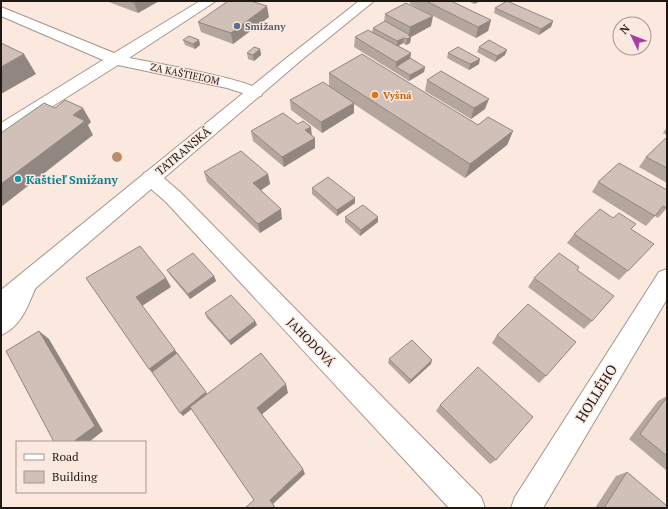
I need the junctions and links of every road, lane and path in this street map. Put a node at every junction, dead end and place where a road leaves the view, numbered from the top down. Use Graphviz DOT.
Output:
graph roads {
  1 [pos="208,1"];
  2 [pos="367,1"];
  3 [pos="1,11"];
  4 [pos="114,59"];
  5 [pos="255,92"];
  6 [pos="1,131"];
  7 [pos="151,178"];
  8 [pos="667,278"];
  9 [pos="28,282"];
  10 [pos="1,304"];
  11 [pos="1,325"];
  12 [pos="470,508"];
  13 [pos="526,508"];
  1 -- 4 [label="street"];
  2 -- 5 [label="street, TATRANSKÁ"];
  3 -- 4 [label="street, ZA KAŠTIEĽOM"];
  4 -- 5 [label="street, ZA KAŠTIEĽOM"];
  4 -- 6 [label="street"];
  5 -- 7 [label="street, TATRANSKÁ"];
  7 -- 9 [label="street, TATRANSKÁ"];
  7 -- 12 [label="street, JAHODOVÁ"];
  8 -- 13 [label="street, HOLLÉHO"];
  9 -- 10 [label="street, TATRANSKÁ"];
  9 -- 11 [label="lane"];
}
